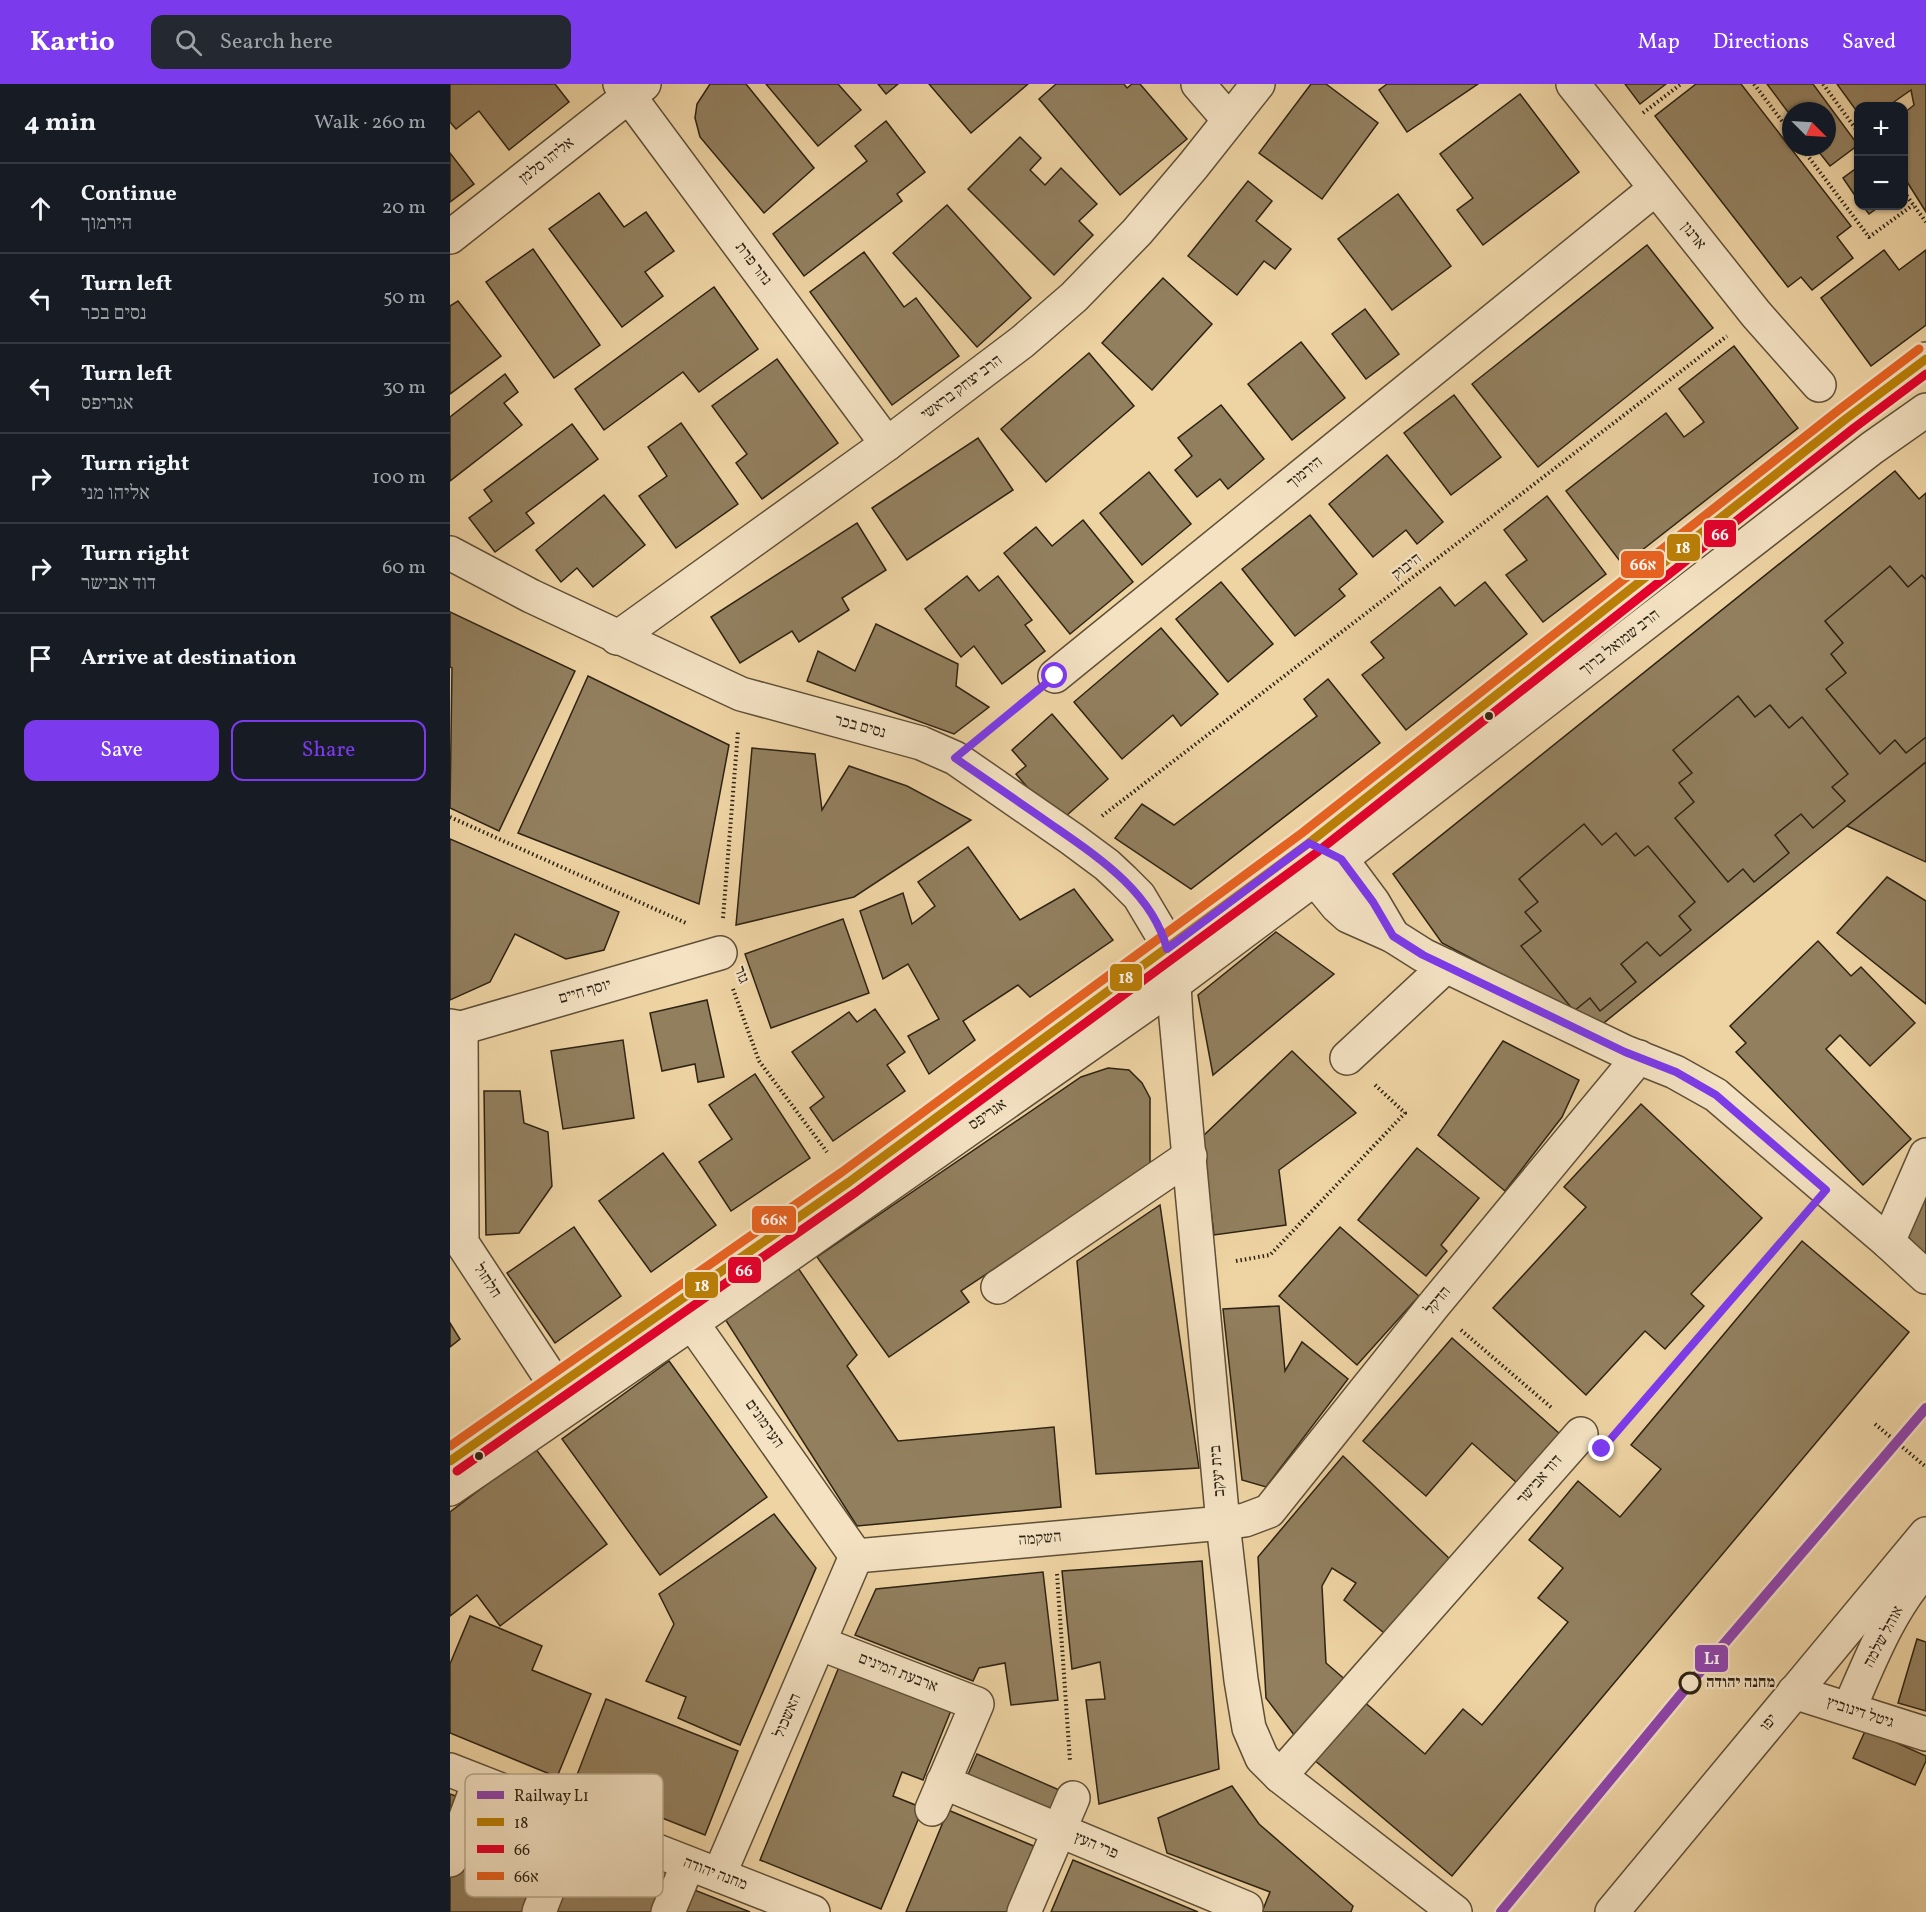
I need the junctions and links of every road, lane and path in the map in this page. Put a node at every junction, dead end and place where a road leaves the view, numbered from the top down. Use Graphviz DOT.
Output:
graph roads {
  1 [pos="1198,84"];
  2 [pos="1258,84"];
  3 [pos="1573,84"];
  4 [pos="1681,84"];
  5 [pos="1754,84"];
  6 [pos="1823,84"];
  7 [pos="631,88"];
  8 [pos="1229,120"];
  9 [pos="1782,121"];
  10 [pos="1854,127"];
  11 [pos="1615,135"];
  12 [pos="1808,156"];
  13 [pos="1655,189"];
  14 [pos="1908,198"];
  15 [pos="1913,205"];
  16 [pos="1926,222"];
  17 [pos="450,237"];
  18 [pos="1756,314"];
  19 [pos="1926,359"];
  20 [pos="1819,385"];
  21 [pos="1926,410"];
  22 [pos="887,444"];
  23 [pos="450,553"];
  24 [pos="617,638"];
  25 [pos="1055,676"];
  26 [pos="737,744"];
  27 [pos="955,758"];
  28 [pos="450,817"];
  29 [pos="1072,839"];
  30 [pos="1309,843"];
  31 [pos="1341,859"];
  32 [pos="1315,879"];
  33 [pos="1393,936"];
  34 [pos="1176,942"];
  35 [pos="720,953"];
  36 [pos="1446,966"];
  37 [pos="1162,993"];
  38 [pos="455,1027"];
  39 [pos="1639,1057"];
  40 [pos="1347,1058"];
  41 [pos="1926,1155"];
  42 [pos="1190,1156"];
  43 [pos="849,1182"];
  44 [pos="1826,1190"];
  45 [pos="456,1240"];
  46 [pos="1888,1242"];
  47 [pos="1200,1268"];
  48 [pos="1926,1277"];
  49 [pos="998,1287"];
  50 [pos="697,1289"];
  51 [pos="692,1323"];
  52 [pos="1465,1334"];
  53 [pos="567,1394"];
  54 [pos="1875,1424"];
  55 [pos="1581,1434"];
  56 [pos="450,1461"];
  57 [pos="1926,1467"];
  58 [pos="450,1489"];
  59 [pos="1223,1523"];
  60 [pos="1926,1534"];
  61 [pos="1055,1538"];
  62 [pos="856,1556"];
  63 [pos="1926,1569"];
  64 [pos="819,1643"];
  65 [pos="1794,1692"];
  66 [pos="977,1704"];
  67 [pos="1848,1709"];
  68 [pos="1926,1734"];
  69 [pos="465,1776"];
  70 [pos="1280,1776"];
  71 [pos="1073,1798"];
  72 [pos="1059,1830"];
  73 [pos="663,1853"];
  74 [pos="450,1860"];
  75 [pos="688,1863"];
  76 [pos="719,1875"];
  77 [pos="545,1897"];
  78 [pos="772,1905"];
  79 [pos="539,1912"];
  80 [pos="668,1912"];
  81 [pos="813,1912"];
  82 [pos="1024,1912"];
  83 [pos="1244,1912"];
  84 [pos="1455,1912"];
  85 [pos="1612,1912"];
  1 -- 8 [label="street"];
  2 -- 8 [label="street, הרב יצחק בראשי"];
  3 -- 11 [label="street, ארנון"];
  4 -- 11 [label="path"];
  5 -- 9 [label="path"];
  6 -- 10 [label="path"];
  7 -- 17 [label="street, אליהו סלמן"];
  7 -- 22 [label="street, נהר פרת"];
  8 -- 22 [label="street, הרב יצחק בראשי"];
  11 -- 13 [label="street, ארנון"];
  12 -- 15 [label="path"];
  13 -- 18 [label="street, ארנון"];
  13 -- 25 [label="street, הירמוך"];
  14 -- 15 [label="path"];
  15 -- 16 [label="path"];
  18 -- 20 [label="street, ארנון"];
  18 -- 29 [label="path, היבוק"];
  19 -- 30 [label="street"];
  21 -- 31 [label="street, הרב שמואל ברוך"];
  22 -- 24 [label="street, הרב יצחק בראשי"];
  23 -- 24 [label="street, נסים בכר"];
  24 -- 27 [label="street, נסים בכר"];
  25 -- 27 [label="path"];
  26 -- 35 [label="path, גזר"];
  27 -- 29 [label="street, נסים בכר"];
  28 -- 35 [label="path"];
  29 -- 34 [label="street, נסים בכר"];
  30 -- 31 [label="street"];
  30 -- 32 [label="street"];
  30 -- 34 [label="street, אגריפס"];
  31 -- 32 [label="street, הרב שמואל ברוך"];
  31 -- 33 [label="street"];
  32 -- 33 [label="street"];
  32 -- 37 [label="street, אגריפס"];
  33 -- 36 [label="street"];
  34 -- 37 [label="street, בית יעקב"];
  34 -- 43 [label="street, אגריפס"];
  35 -- 38 [label="street, יוסף חיים"];
  35 -- 43 [label="path, גזר"];
  36 -- 39 [label="street"];
  36 -- 40 [label="street"];
  37 -- 42 [label="street, בית יעקב"];
  37 -- 51 [label="street, אגריפס"];
  38 -- 45 [label="street, חלחול"];
  39 -- 44 [label="street"];
  39 -- 59 [label="street, הדקל"];
  40 -- 47 [label="path"];
  41 -- 46 [label="street"];
  42 -- 47 [label="street, בית יעקב"];
  42 -- 49 [label="street"];
  43 -- 50 [label="street, אגריפס"];
  44 -- 46 [label="street"];
  44 -- 55 [label="path"];
  45 -- 53 [label="street, חלחול"];
  46 -- 48 [label="street"];
  47 -- 59 [label="street, בית יעקב"];
  50 -- 51 [label="street"];
  50 -- 53 [label="street, אגריפס"];
  51 -- 53 [label="street, אגריפס"];
  51 -- 62 [label="street, הערמונים"];
  52 -- 55 [label="path"];
  53 -- 56 [label="street, אגריפס"];
  53 -- 58 [label="street, אגריפס"];
  54 -- 57 [label="path"];
  55 -- 70 [label="street, דוד אבישר"];
  59 -- 61 [label="street, השקמה"];
  59 -- 70 [label="street, בית יעקב"];
  60 -- 65 [label="street, יפו"];
  61 -- 62 [label="street, השקמה"];
  61 -- 71 [label="path"];
  62 -- 64 [label="street, האשכול"];
  63 -- 67 [label="street, אוהל שלמה"];
  64 -- 66 [label="street, ארבעת המינים"];
  64 -- 76 [label="street, האשכול"];
  65 -- 67 [label="street, גיטל דינוביץ"];
  65 -- 85 [label="street, יפו"];
  66 -- 72 [label="street, פרי העץ"];
  67 -- 68 [label="street, גיטל דינוביץ"];
  69 -- 74 [label="street"];
  70 -- 84 [label="street, בית יעקב"];
  71 -- 72 [label="street"];
  72 -- 82 [label="street"];
  72 -- 83 [label="street, פרי העץ"];
  73 -- 75 [label="street, מחנה יהודה"];
  75 -- 76 [label="street, מחנה יהודה"];
  75 -- 80 [label="street"];
  76 -- 78 [label="street, מחנה יהודה"];
  77 -- 79 [label="street"];
  78 -- 81 [label="street, מחנה יהודה"];
}
